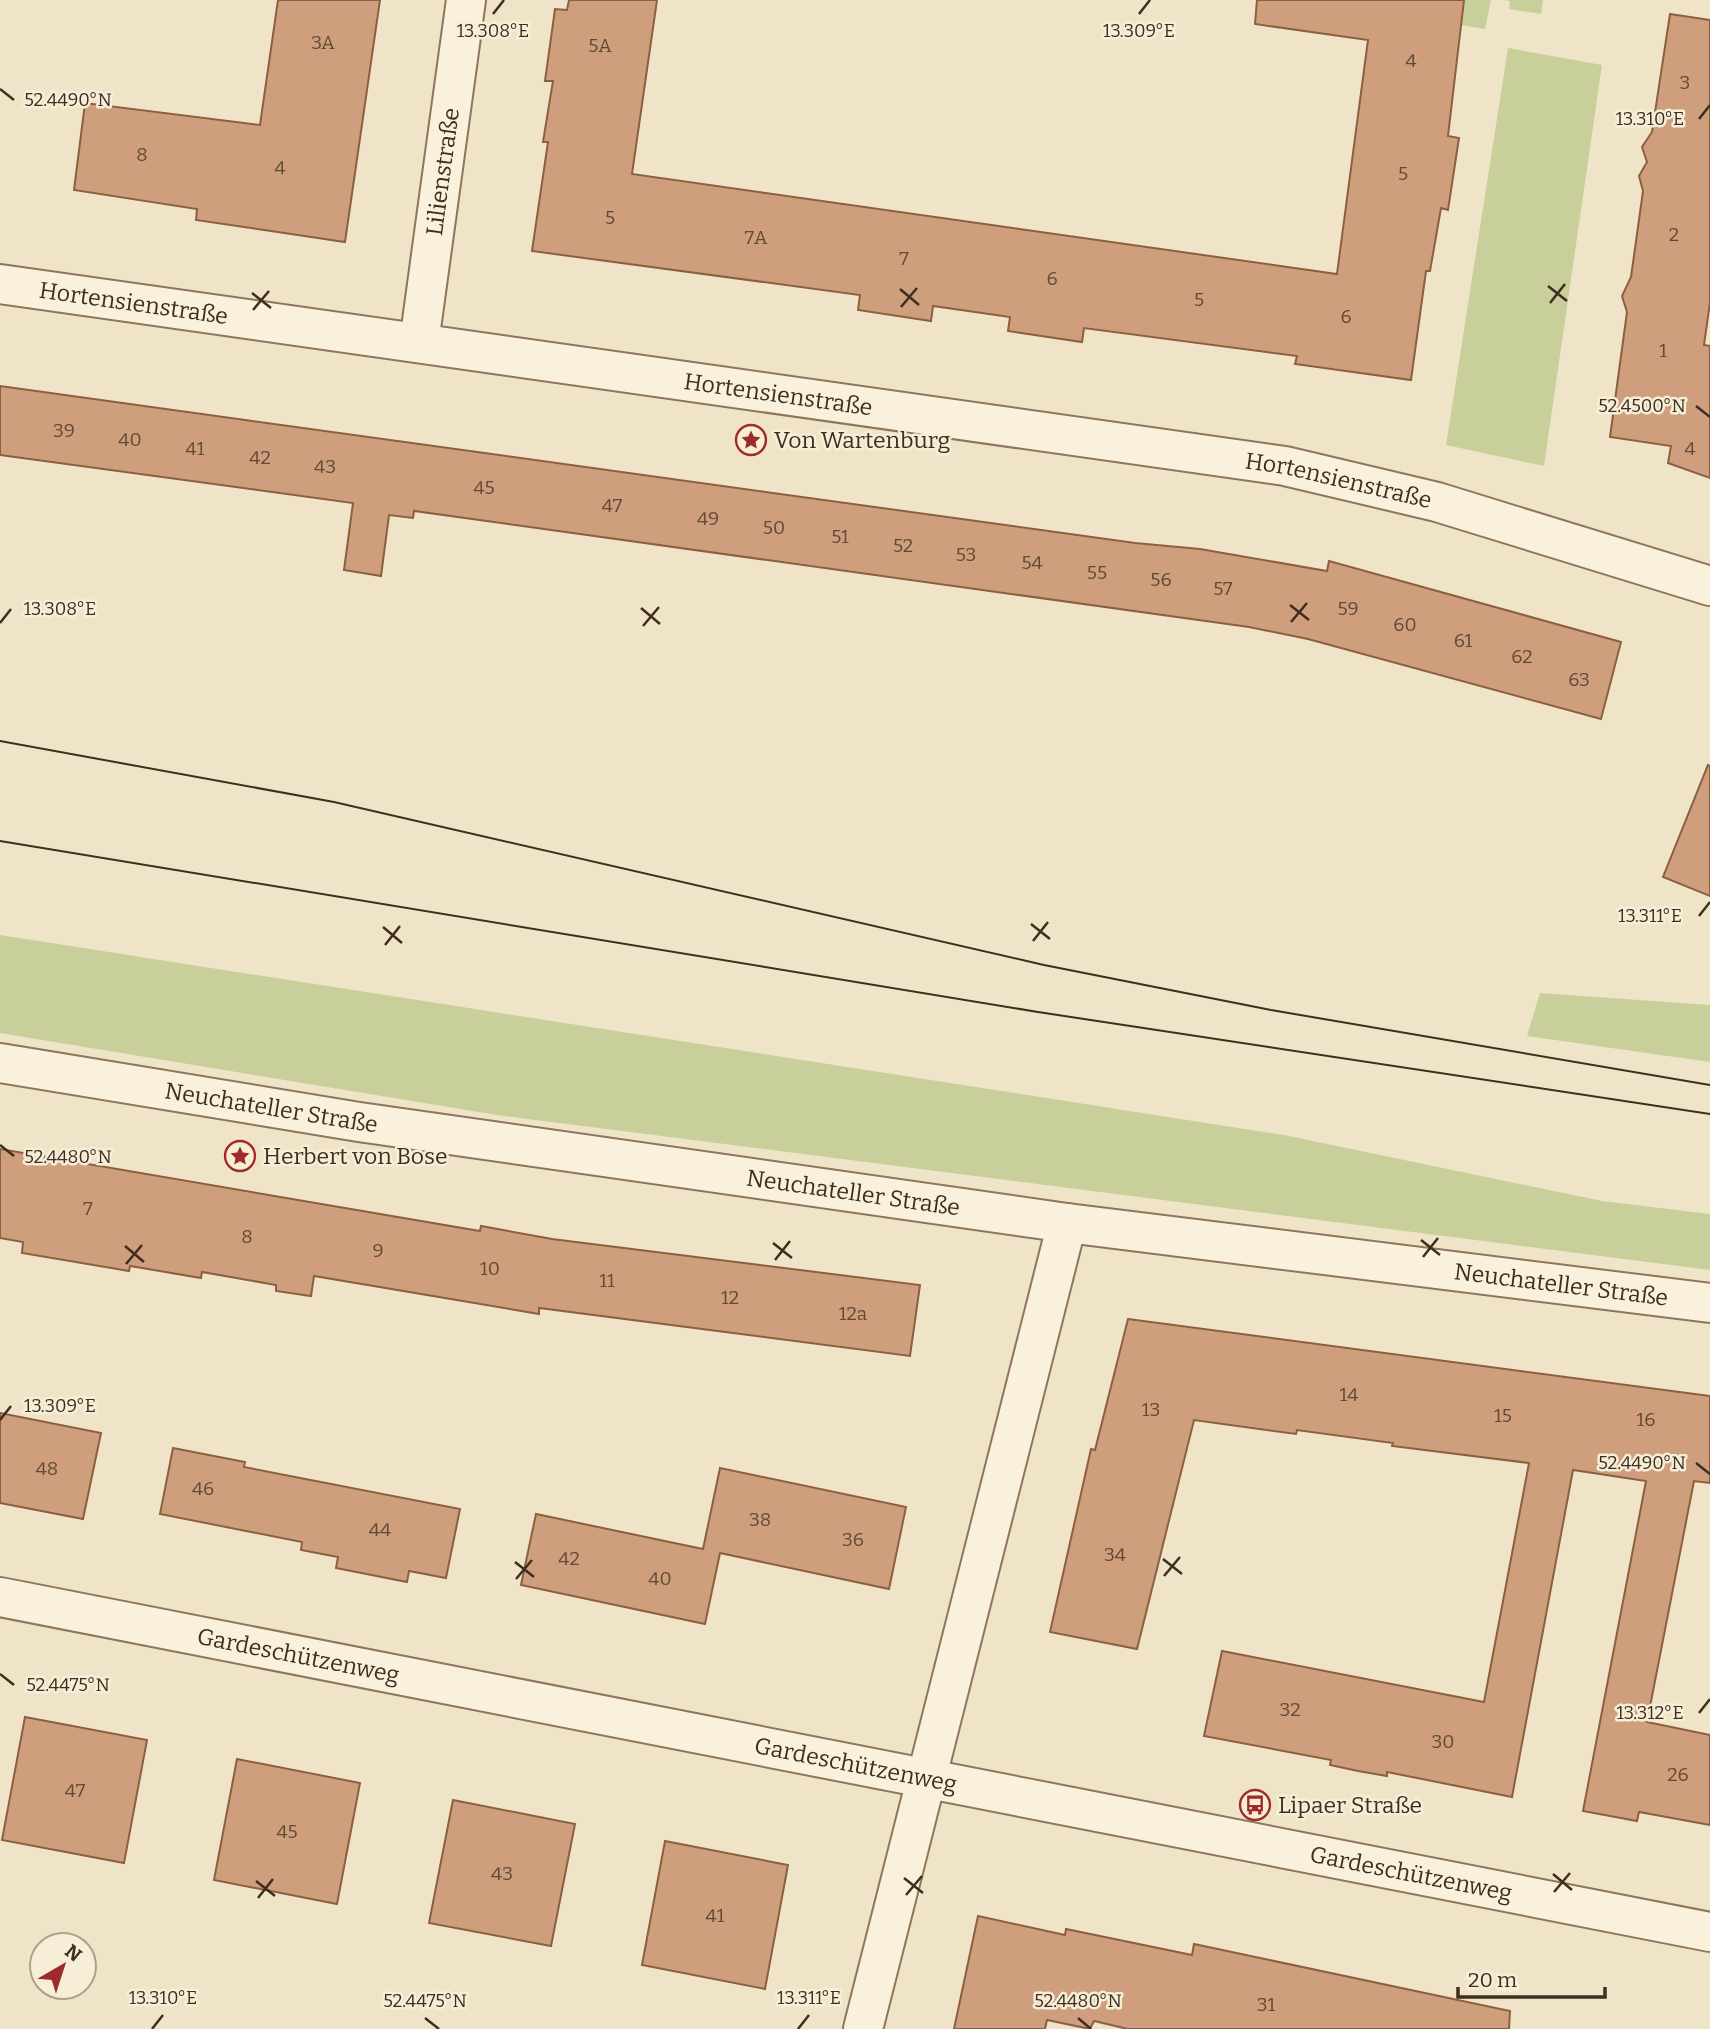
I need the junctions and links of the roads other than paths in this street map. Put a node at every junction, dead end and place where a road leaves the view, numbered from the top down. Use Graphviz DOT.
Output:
graph roads {
  1 [pos="466,0"];
  2 [pos="0,284"];
  3 [pos="419,343"];
  4 [pos="1710,586"];
  5 [pos="0,1063"];
  6 [pos="1067,1223"];
  7 [pos="1710,1303"];
  8 [pos="0,1597"];
  9 [pos="927,1779"];
  10 [pos="1710,1932"];
  11 [pos="863,2029"];
  1 -- 3 [label="street, Lilienstraße"];
  2 -- 3 [label="street, Hortensienstraße"];
  3 -- 4 [label="street, Hortensienstraße"];
  5 -- 6 [label="street, Neuchateller Straße"];
  6 -- 7 [label="street, Neuchateller Straße"];
  6 -- 9 [label="street"];
  8 -- 9 [label="street, Gardeschützenweg"];
  9 -- 10 [label="street, Gardeschützenweg"];
  9 -- 11 [label="street"];
}
